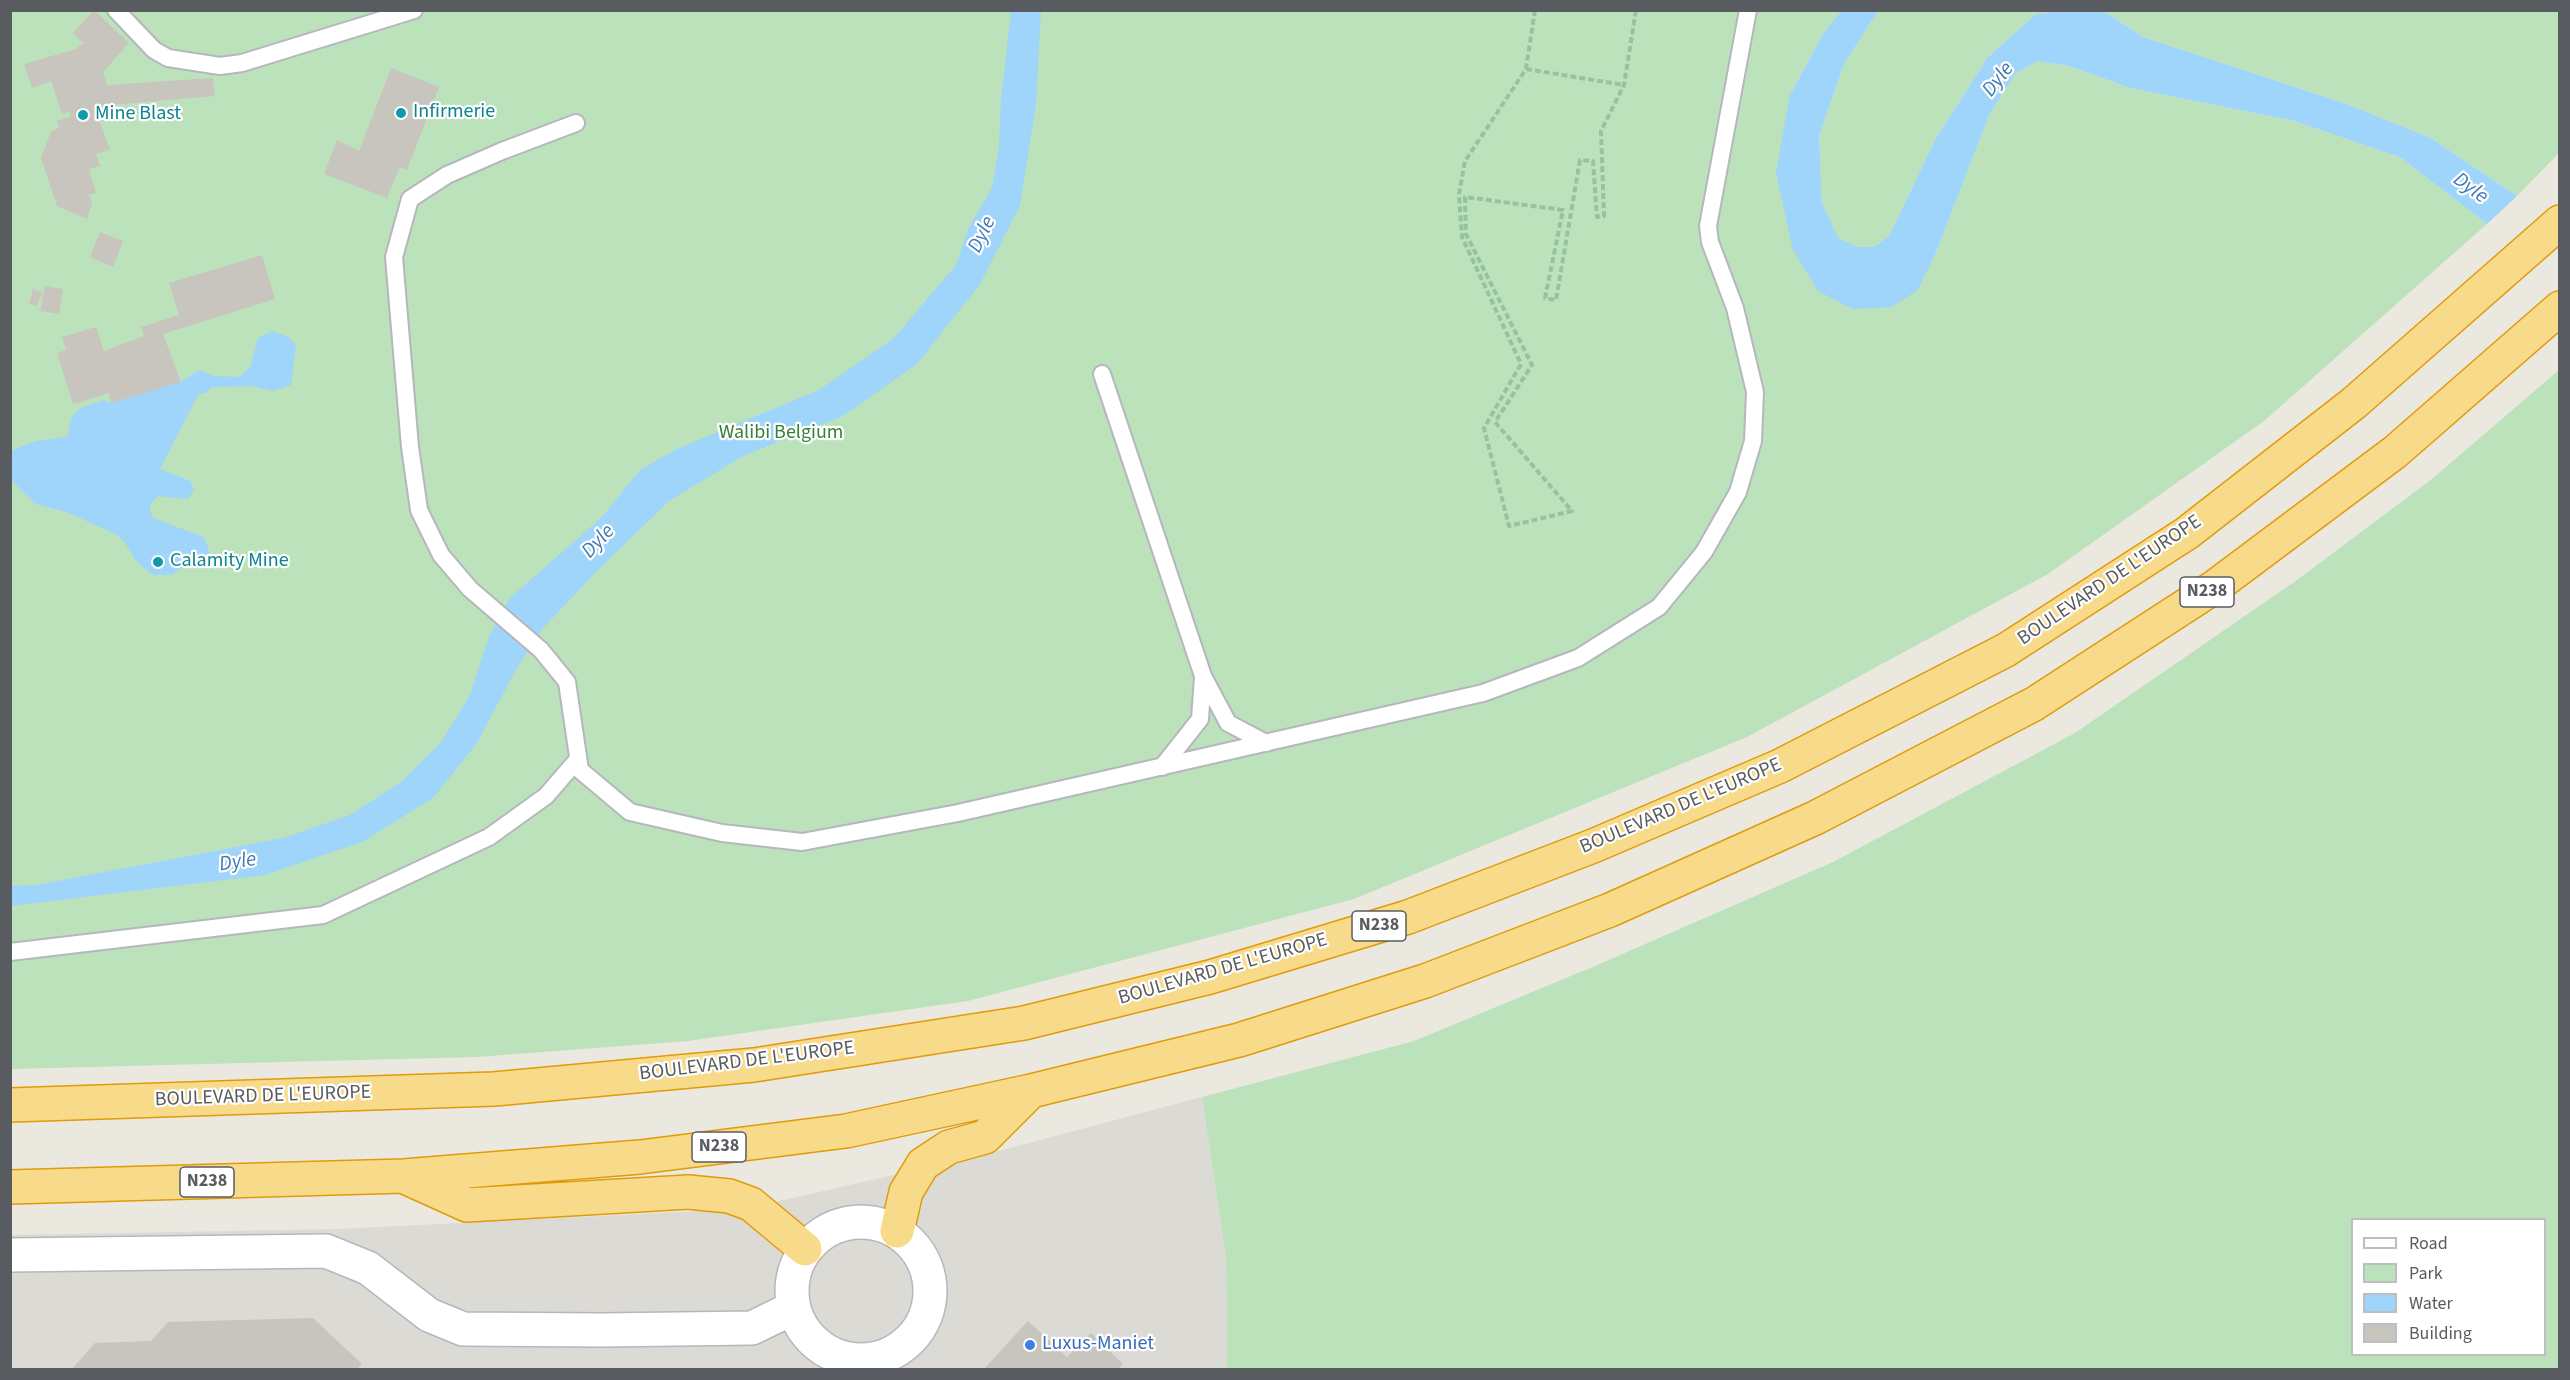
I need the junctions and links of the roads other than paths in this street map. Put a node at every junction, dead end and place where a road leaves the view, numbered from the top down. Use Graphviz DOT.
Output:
graph roads {
  1 [pos="116,10"];
  2 [pos="414,10"];
  3 [pos="1748,10"];
  4 [pos="576,123"];
  5 [pos="2559,222"];
  6 [pos="2559,308"];
  7 [pos="1102,374"];
  8 [pos="1203,676"];
  9 [pos="1266,743"];
  10 [pos="578,759"];
  11 [pos="1162,767"];
  12 [pos="10,952"];
  13 [pos="1031,1092"];
  14 [pos="10,1105"];
  15 [pos="404,1176"];
  16 [pos="10,1187"];
  17 [pos="897,1231"];
  18 [pos="805,1249"];
  19 [pos="10,1255"];
  20 [pos="793,1308"];
  1 -- 2 [label="lane"];
  3 -- 9 [label="lane"];
  4 -- 10 [label="lane"];
  5 -- 14 [label="highway, BOULEVARD DE L'EUROPE / N238"];
  6 -- 13 [label="highway, N238"];
  7 -- 8 [label="lane"];
  8 -- 9 [label="lane"];
  8 -- 11 [label="lane"];
  9 -- 11 [label="lane"];
  10 -- 11 [label="lane"];
  10 -- 12 [label="lane"];
  13 -- 15 [label="highway, N238"];
  13 -- 17 [label="highway"];
  15 -- 16 [label="highway, N238"];
  15 -- 18 [label="highway"];
  17 -- 18 [label="street"];
  17 -- 20 [label="street"];
  18 -- 20 [label="street"];
  19 -- 20 [label="street"];
}
